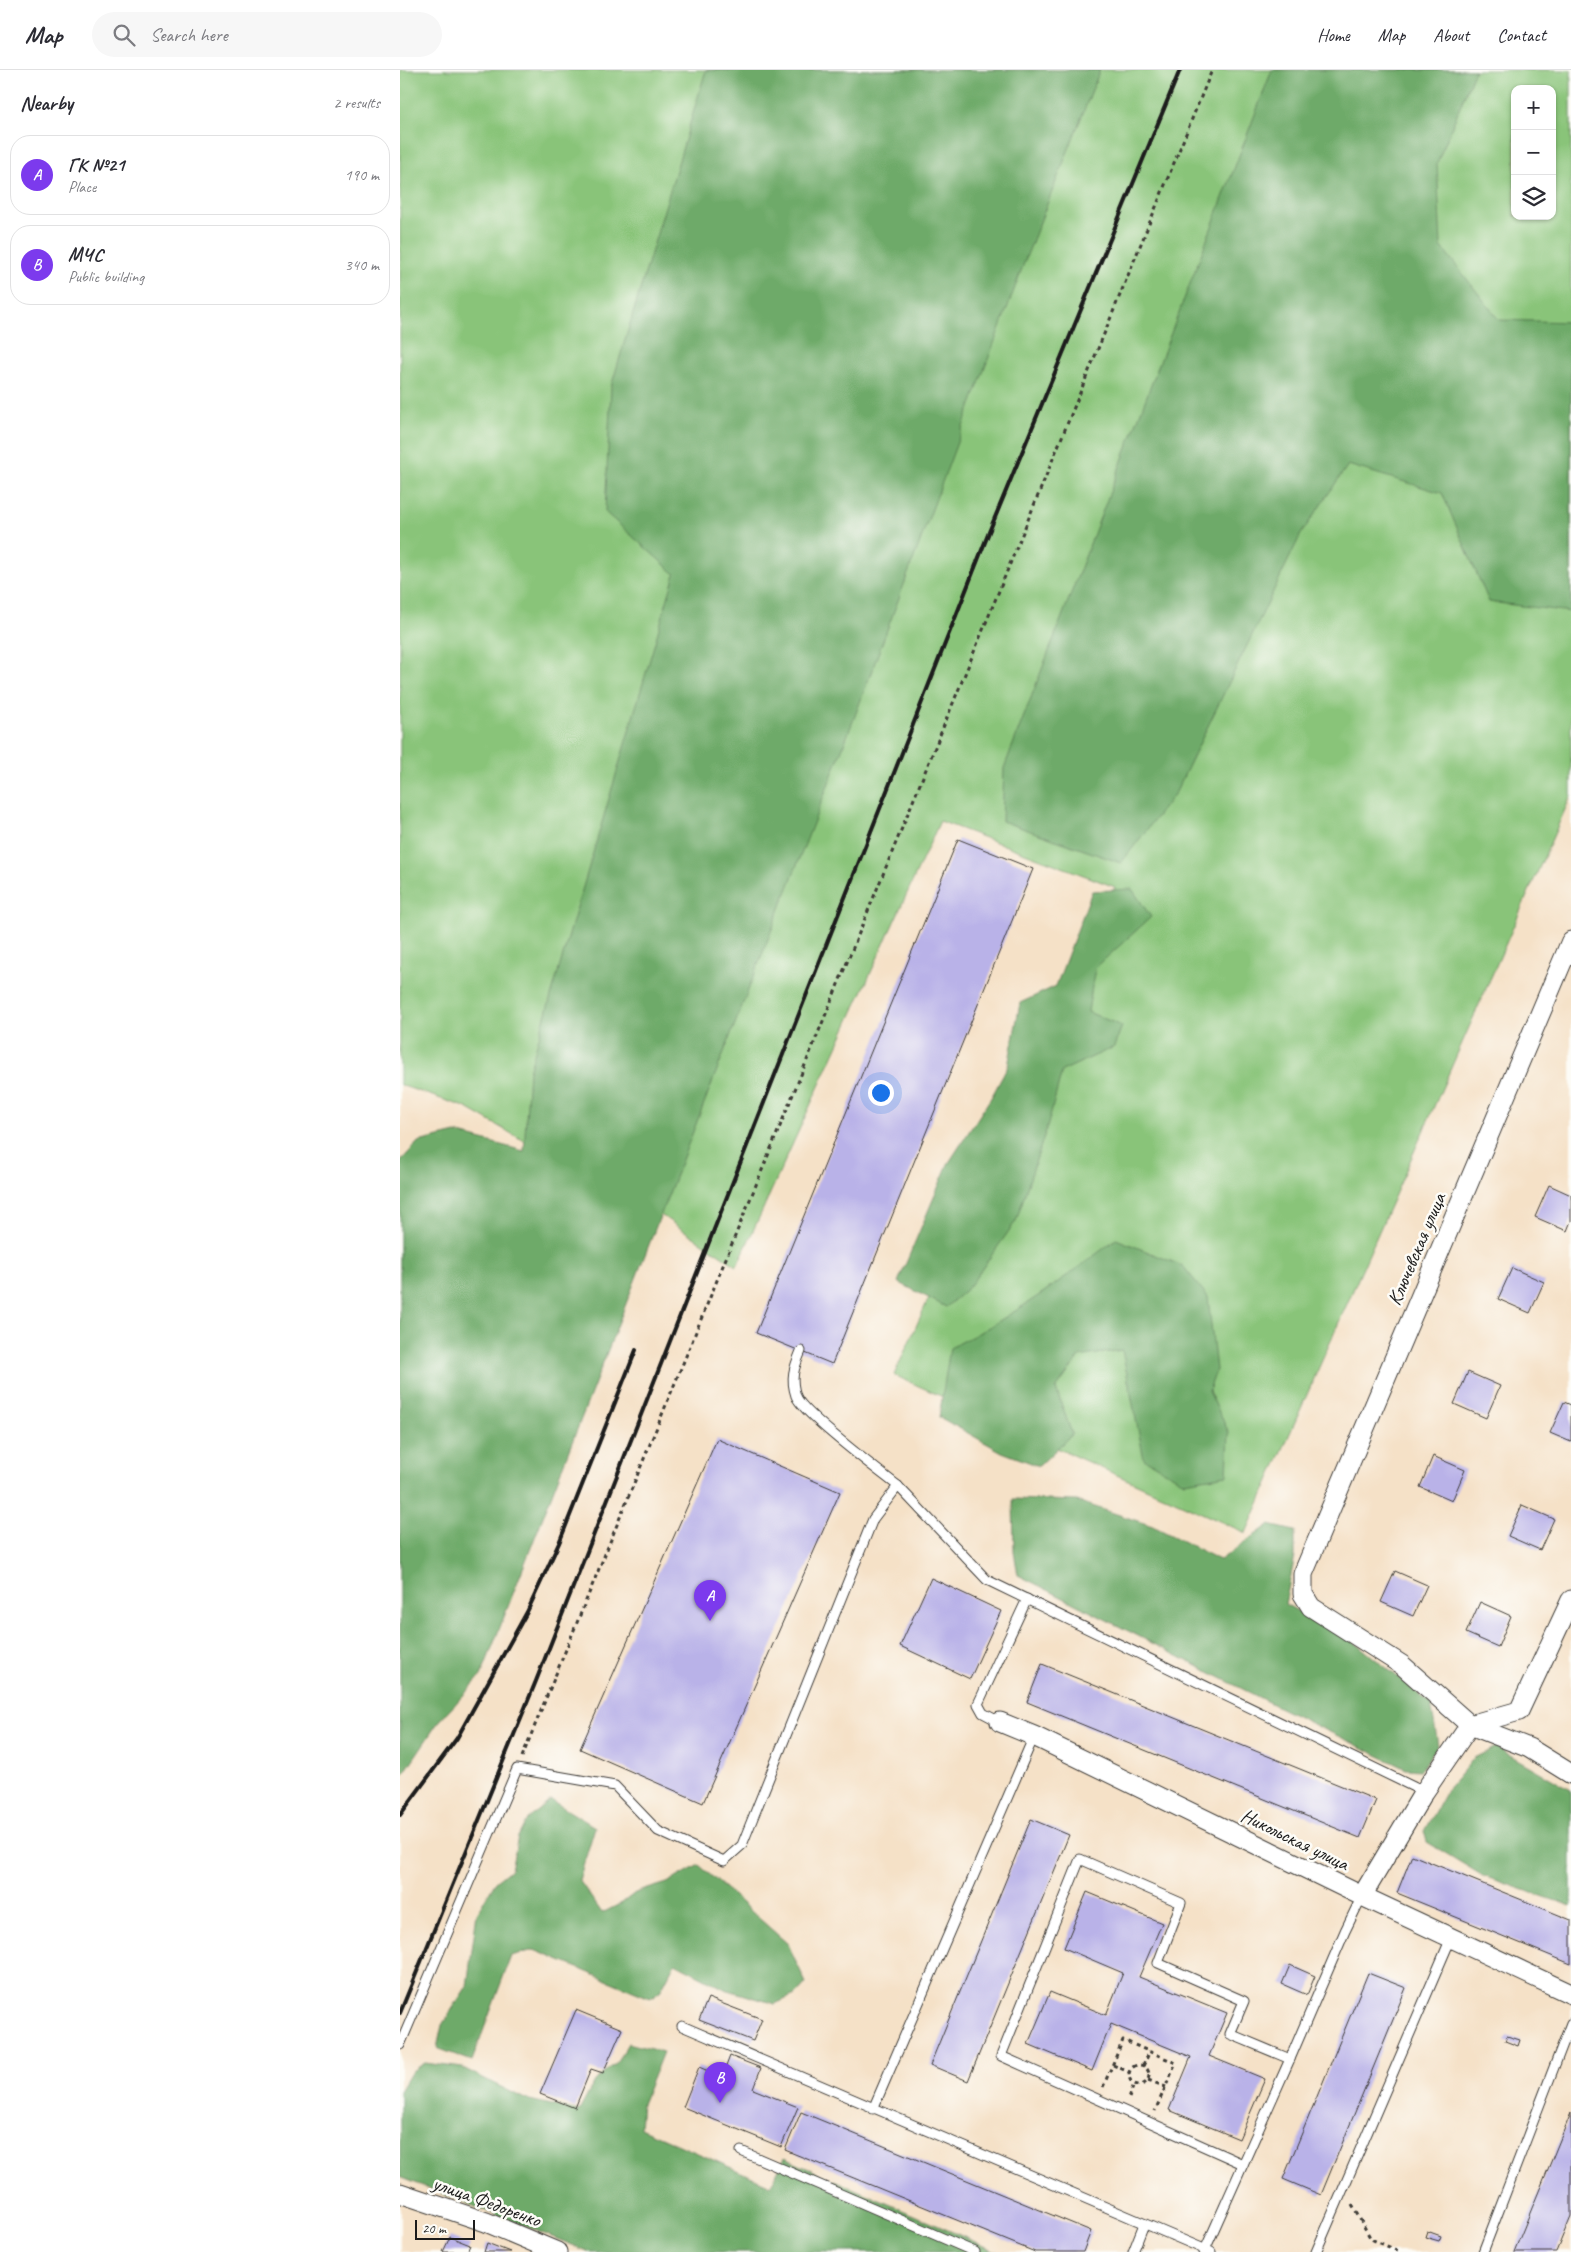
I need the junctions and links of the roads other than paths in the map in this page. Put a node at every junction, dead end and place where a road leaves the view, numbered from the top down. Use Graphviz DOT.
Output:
graph roads {
  1 [pos="1571,941"];
  2 [pos="801,1351"];
  3 [pos="898,1486"];
  4 [pos="1027,1599"];
  5 [pos="1571,1600"];
  6 [pos="1000,1722"];
  7 [pos="1470,1725"];
  8 [pos="1034,1736"];
  9 [pos="1571,1774"];
  10 [pos="1424,1792"];
  11 [pos="1362,1896"];
  12 [pos="1451,1938"];
  13 [pos="1571,1994"];
  14 [pos="1571,2023"];
  15 [pos="682,2026"];
  16 [pos="400,2045"];
  17 [pos="1290,2059"];
  18 [pos="873,2109"];
  19 [pos="742,2151"];
  20 [pos="1242,2164"];
  21 [pos="400,2193"];
  22 [pos="1144,2224"];
  23 [pos="1206,2251"];
  24 [pos="557,2252"];
  25 [pos="974,2252"];
  26 [pos="1133,2252"];
  27 [pos="1316,2252"];
  28 [pos="1483,2252"];
  1 -- 7 [label="street, Ключевская улица"];
  2 -- 3 [label="lane"];
  3 -- 4 [label="lane"];
  3 -- 16 [label="lane"];
  4 -- 6 [label="lane"];
  4 -- 10 [label="lane"];
  5 -- 7 [label="street"];
  6 -- 8 [label="street, Никольская улица"];
  7 -- 9 [label="street"];
  7 -- 10 [label="street"];
  8 -- 11 [label="street, Никольская улица"];
  8 -- 18 [label="lane"];
  10 -- 11 [label="street"];
  11 -- 12 [label="street, Никольская улица"];
  11 -- 17 [label="lane"];
  12 -- 13 [label="street, Никольская улица"];
  12 -- 27 [label="lane"];
  14 -- 28 [label="lane"];
  15 -- 18 [label="lane"];
  17 -- 20 [label="lane"];
  17 -- 20 [label="lane"];
  18 -- 22 [label="lane"];
  19 -- 25 [label="lane"];
  20 -- 23 [label="lane"];
  21 -- 24 [label="street, улица Федоренко"];
  22 -- 23 [label="lane"];
  22 -- 26 [label="lane"];
}
